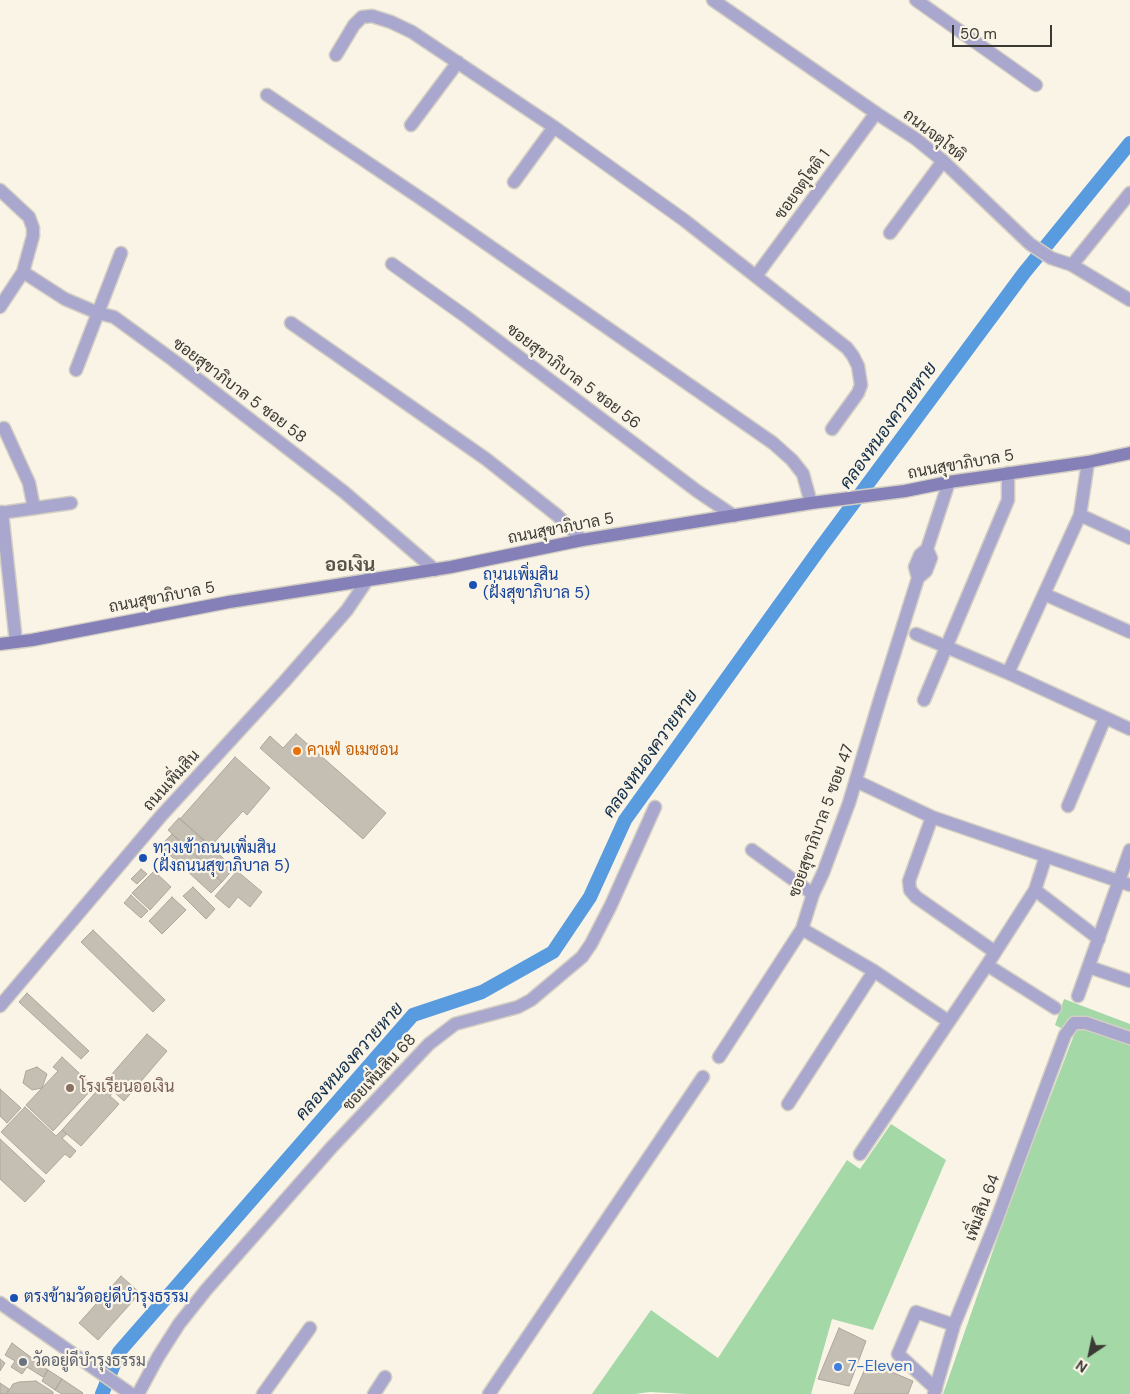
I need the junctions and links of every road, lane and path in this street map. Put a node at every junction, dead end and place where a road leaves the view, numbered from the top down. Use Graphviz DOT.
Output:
graph roads {
  1 [pos="714,0"];
  2 [pos="916,0"];
  3 [pos="336,55"];
  4 [pos="458,62"];
  5 [pos="1036,85"];
  6 [pos="267,95"];
  7 [pos="876,113"];
  8 [pos="411,125"];
  9 [pos="554,127"];
  10 [pos="942,161"];
  11 [pos="514,182"];
  12 [pos="0,190"];
  13 [pos="1130,192"];
  14 [pos="890,233"];
  15 [pos="121,253"];
  16 [pos="392,264"];
  17 [pos="1072,265"];
  18 [pos="22,272"];
  19 [pos="756,276"];
  20 [pos="1130,300"];
  21 [pos="0,307"];
  22 [pos="98,313"];
  23 [pos="291,323"];
  24 [pos="76,370"];
  25 [pos="4,428"];
  26 [pos="832,429"];
  27 [pos="1130,454"];
  28 [pos="1088,462"];
  29 [pos="1008,473"];
  30 [pos="949,482"];
  31 [pos="71,503"];
  32 [pos="812,503"];
  33 [pos="34,508"];
  34 [pos="1,513"];
  35 [pos="1080,515"];
  36 [pos="734,516"];
  37 [pos="1130,538"];
  38 [pos="582,540"];
  39 [pos="435,570"];
  40 [pos="368,579"];
  41 [pos="1044,594"];
  42 [pos="1130,632"];
  43 [pos="916,634"];
  44 [pos="16,642"];
  45 [pos="0,644"];
  46 [pos="948,646"];
  47 [pos="1008,673"];
  48 [pos="924,700"];
  49 [pos="1105,718"];
  50 [pos="1130,729"];
  51 [pos="856,781"];
  52 [pos="1068,806"];
  53 [pos="655,807"];
  54 [pos="932,817"];
  55 [pos="752,850"];
  56 [pos="1130,850"];
  57 [pos="1046,856"];
  58 [pos="1124,883"];
  59 [pos="1035,890"];
  60 [pos="813,894"];
  61 [pos="802,929"];
  62 [pos="1099,939"];
  63 [pos="995,952"];
  64 [pos="987,965"];
  65 [pos="1089,967"];
  66 [pos="874,971"];
  67 [pos="1130,981"];
  68 [pos="1078,996"];
  69 [pos="0,1006"];
  70 [pos="1055,1008"];
  71 [pos="948,1021"];
  72 [pos="1130,1038"];
  73 [pos="719,1057"];
  74 [pos="703,1076"];
  75 [pos="788,1104"];
  76 [pos="860,1154"];
  77 [pos="0,1303"];
  78 [pos="954,1325"];
  79 [pos="310,1328"];
  80 [pos="385,1377"];
  81 [pos="125,1391"];
  82 [pos="935,1391"];
  83 [pos="138,1394"];
  84 [pos="263,1394"];
  85 [pos="374,1394"];
  86 [pos="490,1394"];
  1 -- 7 [label="street, ถนนจตุโชติ"];
  2 -- 5 [label="street"];
  3 -- 4 [label="street"];
  4 -- 8 [label="street"];
  4 -- 9 [label="street"];
  6 -- 32 [label="street"];
  7 -- 10 [label="street, ถนนจตุโชติ"];
  7 -- 19 [label="street, ซอยจตุโชติ 1"];
  9 -- 11 [label="street"];
  9 -- 19 [label="street"];
  10 -- 14 [label="street"];
  10 -- 17 [label="street, ถนนจตุโชติ"];
  12 -- 18 [label="street"];
  13 -- 17 [label="street"];
  15 -- 22 [label="street"];
  16 -- 36 [label="street, ซอยสุขาภิบาล 5 ซอย 56"];
  17 -- 20 [label="street, ถนนจตุโชติ"];
  18 -- 21 [label="street"];
  18 -- 22 [label="street, ซอยสุขาภิบาล 5 ซอย 58"];
  19 -- 26 [label="street"];
  22 -- 24 [label="street"];
  22 -- 39 [label="street, ซอยสุขาภิบาล 5 ซอย 58"];
  23 -- 38 [label="street"];
  25 -- 33 [label="street"];
  27 -- 28 [label="main road, ถนนสุขาภิบาล 5"];
  28 -- 29 [label="main road, ถนนสุขาภิบาล 5"];
  28 -- 35 [label="street"];
  29 -- 30 [label="main road, ถนนสุขาภิบาล 5"];
  29 -- 46 [label="street"];
  30 -- 32 [label="main road, ถนนสุขาภิบาล 5"];
  30 -- 51 [label="street, ซอยสุขาภิบาล 5 ซอย 47"];
  31 -- 33 [label="street"];
  32 -- 36 [label="main road, ถนนสุขาภิบาล 5"];
  33 -- 34 [label="street"];
  34 -- 44 [label="street"];
  35 -- 37 [label="street"];
  35 -- 41 [label="street"];
  36 -- 38 [label="main road, ถนนสุขาภิบาล 5"];
  38 -- 39 [label="main road, ถนนสุขาภิบาล 5"];
  39 -- 40 [label="main road, ถนนสุขาภิบาล 5"];
  40 -- 44 [label="main road, ถนนสุขาภิบาล 5"];
  40 -- 69 [label="street, ถนนเพิ่มสิน"];
  41 -- 42 [label="street"];
  41 -- 47 [label="street"];
  43 -- 46 [label="street"];
  44 -- 45 [label="main road, ถนนสุขาภิบาล 5"];
  46 -- 47 [label="street"];
  46 -- 48 [label="street"];
  47 -- 49 [label="street"];
  49 -- 50 [label="street"];
  49 -- 52 [label="street"];
  51 -- 54 [label="street"];
  51 -- 60 [label="street, ซอยสุขาภิบาล 5 ซอย 47"];
  53 -- 83 [label="street, ซอยเพิ่มสิน 68"];
  54 -- 57 [label="street"];
  54 -- 63 [label="street"];
  55 -- 60 [label="street"];
  56 -- 58 [label="street"];
  57 -- 58 [label="street"];
  57 -- 59 [label="street"];
  58 -- 62 [label="street"];
  59 -- 62 [label="street"];
  59 -- 63 [label="street"];
  60 -- 61 [label="street, ซอยสุขาภิบาล 5 ซอย 47"];
  61 -- 66 [label="street"];
  61 -- 73 [label="street, ซอยสุขาภิบาล 5 ซอย 47"];
  62 -- 65 [label="street"];
  63 -- 64 [label="street"];
  64 -- 70 [label="street"];
  64 -- 71 [label="street"];
  65 -- 67 [label="street"];
  65 -- 68 [label="street"];
  66 -- 71 [label="street"];
  66 -- 75 [label="street"];
  71 -- 76 [label="street"];
  72 -- 78 [label="street, เพิ่มสิน 64"];
  74 -- 86 [label="street"];
  77 -- 81 [label="street"];
  78 -- 82 [label="street, เพิ่มสิน 64"];
  78 -- 82 [label="street"];
  79 -- 84 [label="street"];
  80 -- 85 [label="street"];
}
